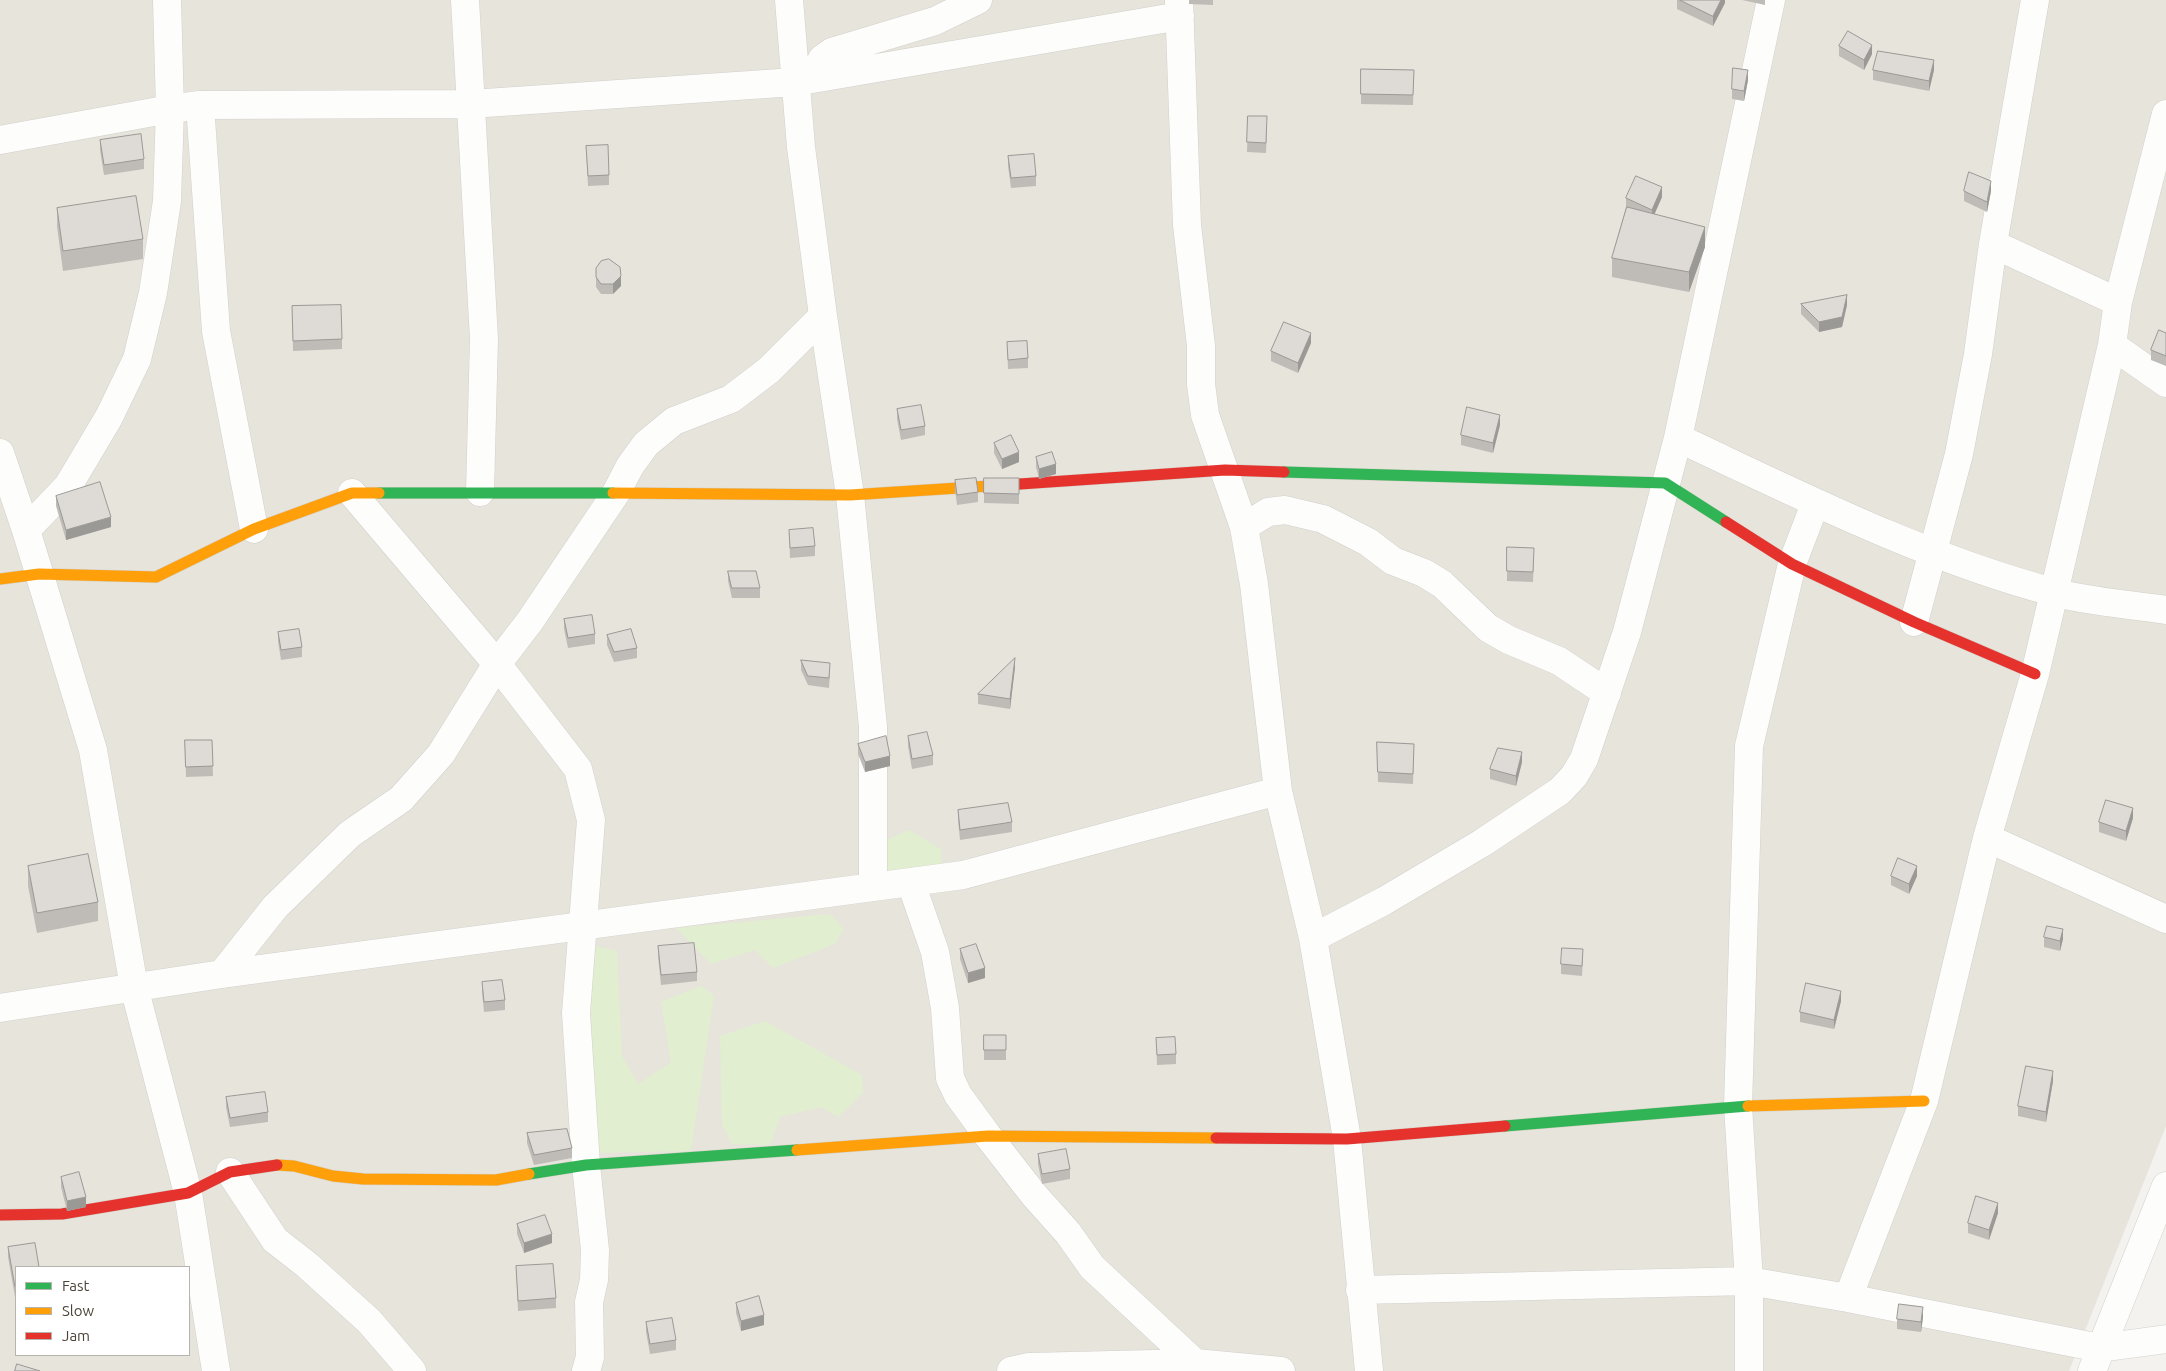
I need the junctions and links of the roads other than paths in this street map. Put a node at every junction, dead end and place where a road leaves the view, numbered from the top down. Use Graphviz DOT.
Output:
graph roads {
  1 [pos="167,0"];
  2 [pos="465,0"];
  3 [pos="789,0"];
  4 [pos="978,0"];
  5 [pos="1771,0"];
  6 [pos="2035,0"];
  7 [pos="1180,8"];
  8 [pos="804,80"];
  9 [pos="470,104"];
  10 [pos="200,105"];
  11 [pos="170,109"];
  12 [pos="2166,114"];
  13 [pos="0,140"];
  14 [pos="1993,244"];
  15 [pos="2118,302"];
  16 [pos="822,316"];
  17 [pos="2112,345"];
  18 [pos="2166,383"];
  19 [pos="1678,438"];
  20 [pos="1,460"];
  21 [pos="1225,470"];
  22 [pos="1665,483"];
  23 [pos="480,492"];
  24 [pos="352,493"];
  25 [pos="616,493"];
  26 [pos="850,495"];
  27 [pos="1815,504"];
  28 [pos="1244,527"];
  29 [pos="254,529"];
  30 [pos="26,530"];
  31 [pos="1931,552"];
  32 [pos="1792,564"];
  33 [pos="39,574"];
  34 [pos="0,579"];
  35 [pos="2054,593"];
  36 [pos="2166,610"];
  37 [pos="1914,622"];
  38 [pos="497,664"];
  39 [pos="2035,674"];
  40 [pos="1607,693"];
  41 [pos="1278,791"];
  42 [pos="1987,838"];
  43 [pos="911,883"];
  44 [pos="873,887"];
  45 [pos="2166,919"];
  46 [pos="582,926"];
  47 [pos="1313,938"];
  48 [pos="222,974"];
  49 [pos="134,987"];
  50 [pos="0,1008"];
  51 [pos="1924,1101"];
  52 [pos="1738,1106"];
  53 [pos="988,1136"];
  54 [pos="1347,1139"];
  55 [pos="586,1165"];
  56 [pos="230,1172"];
  57 [pos="2166,1186"];
  58 [pos="188,1193"];
  59 [pos="0,1215"];
  60 [pos="1749,1281"];
  61 [pos="1360,1290"];
  62 [pos="1848,1298"];
  63 [pos="2166,1339"];
  64 [pos="2096,1360"];
  65 [pos="1195,1363"];
  66 [pos="216,1371"];
  67 [pos="412,1371"];
  68 [pos="586,1371"];
  69 [pos="1011,1371"];
  70 [pos="1280,1371"];
  71 [pos="1369,1371"];
  72 [pos="1749,1371"];
  1 -- 11 [label="street"];
  2 -- 9 [label="street"];
  3 -- 8 [label="street"];
  4 -- 8 [label="street"];
  5 -- 19 [label="street"];
  6 -- 14 [label="street"];
  7 -- 8 [label="street"];
  7 -- 21 [label="street"];
  8 -- 9 [label="street"];
  8 -- 16 [label="street"];
  9 -- 10 [label="street"];
  9 -- 23 [label="street"];
  10 -- 11 [label="street"];
  10 -- 29 [label="street"];
  11 -- 13 [label="street"];
  11 -- 30 [label="street"];
  12 -- 15 [label="street"];
  14 -- 15 [label="street"];
  14 -- 31 [label="street"];
  15 -- 17 [label="street"];
  16 -- 25 [label="street"];
  16 -- 26 [label="street"];
  17 -- 18 [label="street"];
  17 -- 35 [label="street"];
  19 -- 22 [label="street"];
  19 -- 27 [label="street"];
  20 -- 30 [label="street"];
  21 -- 22 [label="street"];
  21 -- 26 [label="street"];
  21 -- 28 [label="street"];
  22 -- 32 [label="street"];
  22 -- 40 [label="street"];
  23 -- 24 [label="street"];
  23 -- 25 [label="street"];
  24 -- 29 [label="street"];
  24 -- 38 [label="street"];
  25 -- 26 [label="street"];
  25 -- 38 [label="street"];
  26 -- 44 [label="street"];
  27 -- 31 [label="street"];
  27 -- 32 [label="street"];
  28 -- 40 [label="street"];
  28 -- 41 [label="street"];
  29 -- 33 [label="street"];
  30 -- 33 [label="street"];
  31 -- 35 [label="street"];
  31 -- 37 [label="street"];
  32 -- 37 [label="street"];
  32 -- 52 [label="street"];
  33 -- 34 [label="street"];
  33 -- 49 [label="street"];
  35 -- 36 [label="street"];
  35 -- 39 [label="street"];
  37 -- 39 [label="street"];
  38 -- 46 [label="street"];
  38 -- 48 [label="street"];
  39 -- 42 [label="street"];
  40 -- 47 [label="street"];
  41 -- 43 [label="street"];
  41 -- 47 [label="street"];
  42 -- 45 [label="street"];
  42 -- 51 [label="street"];
  43 -- 44 [label="street"];
  43 -- 53 [label="street"];
  44 -- 46 [label="street"];
  46 -- 48 [label="street"];
  46 -- 55 [label="street"];
  47 -- 54 [label="street"];
  48 -- 49 [label="street"];
  49 -- 50 [label="street"];
  49 -- 58 [label="street"];
  51 -- 52 [label="street"];
  51 -- 62 [label="street"];
  52 -- 54 [label="street"];
  52 -- 60 [label="street"];
  53 -- 54 [label="street"];
  53 -- 55 [label="street"];
  53 -- 65 [label="street"];
  54 -- 61 [label="street"];
  55 -- 56 [label="street"];
  55 -- 68 [label="street"];
  56 -- 58 [label="street"];
  56 -- 67 [label="street"];
  57 -- 64 [label="street"];
  58 -- 59 [label="street"];
  58 -- 66 [label="street"];
  60 -- 61 [label="street"];
  60 -- 62 [label="street"];
  60 -- 72 [label="street"];
  61 -- 71 [label="street"];
  62 -- 64 [label="street"];
  63 -- 64 [label="street"];
  65 -- 69 [label="street"];
  65 -- 70 [label="street"];
}
